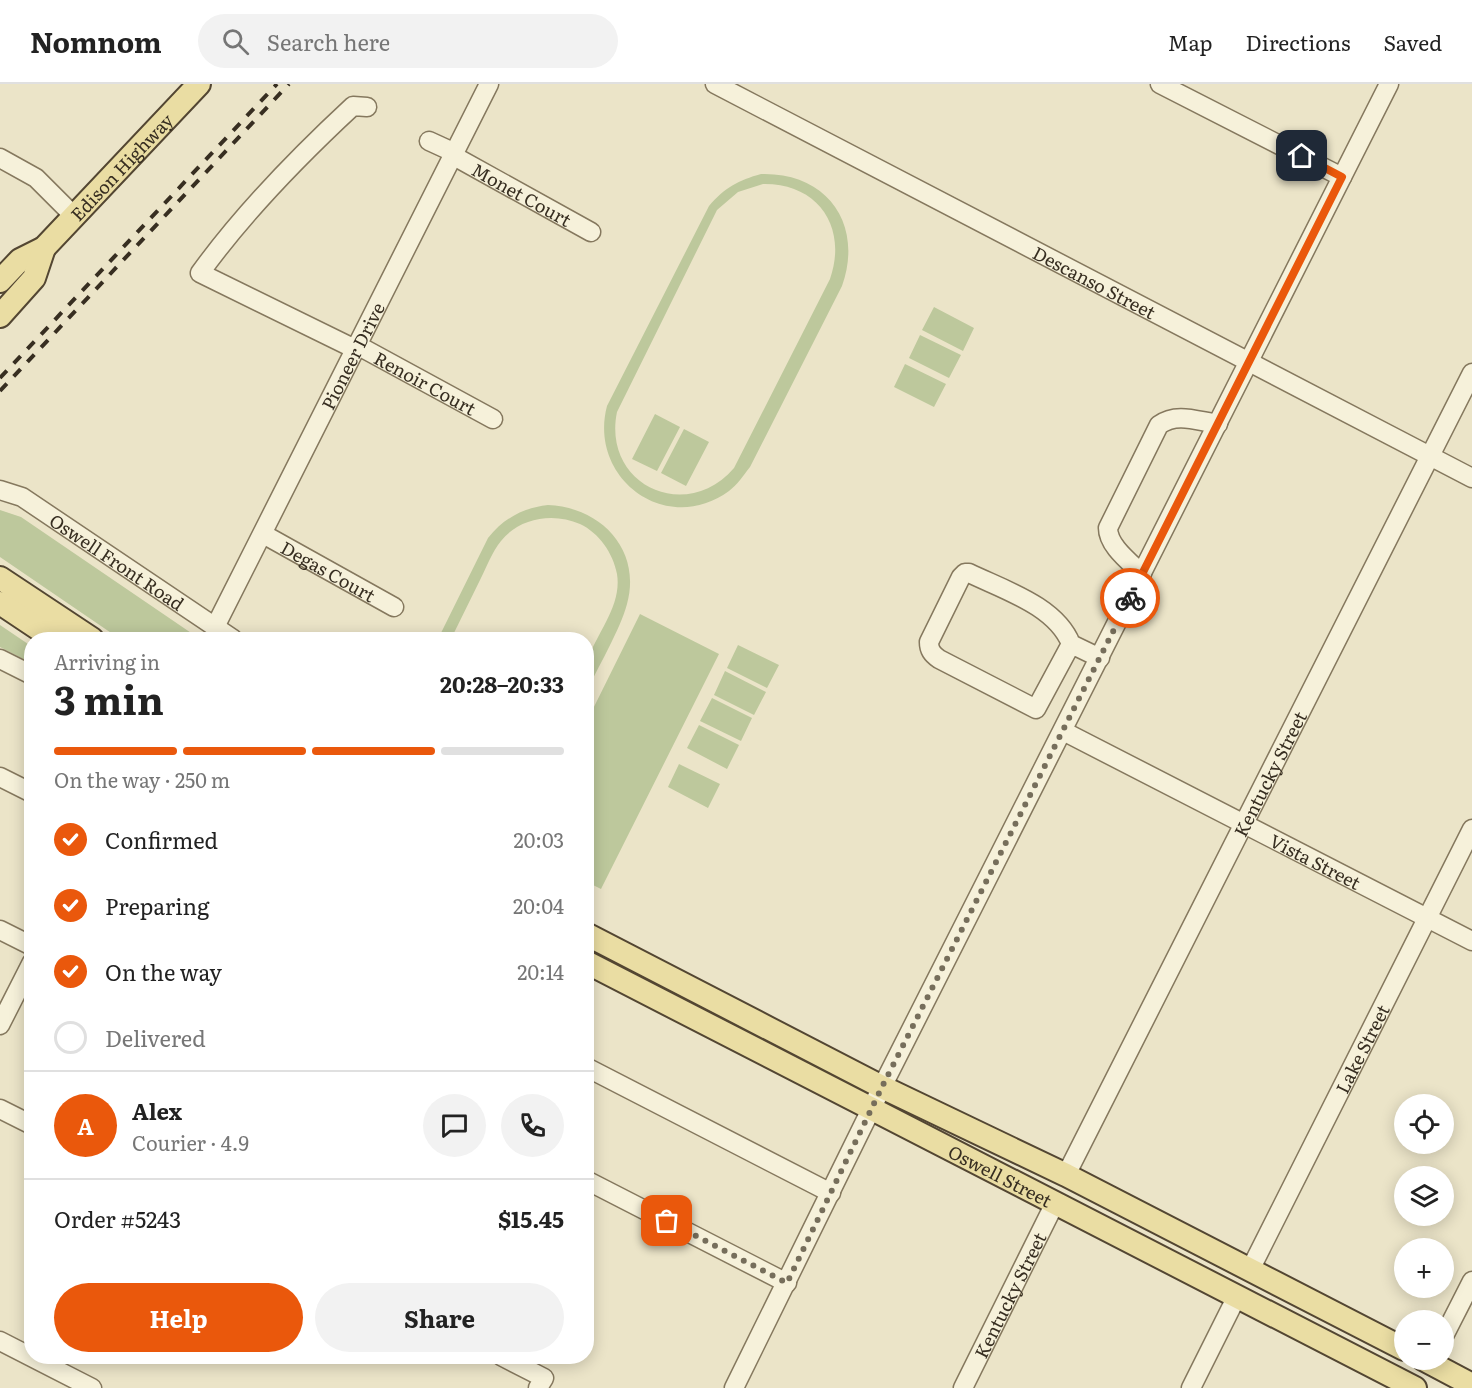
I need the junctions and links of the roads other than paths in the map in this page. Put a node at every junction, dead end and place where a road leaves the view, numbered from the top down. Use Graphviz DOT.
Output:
graph roads {
  1 [pos="199,84"];
  2 [pos="489,84"];
  3 [pos="715,84"];
  4 [pos="1160,84"];
  5 [pos="1389,84"];
  6 [pos="367,106"];
  7 [pos="429,141"];
  8 [pos="452,154"];
  9 [pos="0,158"];
  10 [pos="1342,177"];
  11 [pos="74,216"];
  12 [pos="591,232"];
  13 [pos="44,248"];
  14 [pos="2,275"];
  15 [pos="0,316"];
  16 [pos="356,347"];
  17 [pos="1249,363"];
  18 [pos="1472,373"];
  19 [pos="493,419"];
  20 [pos="1218,424"];
  21 [pos="1430,457"];
  22 [pos="1472,478"];
  23 [pos="0,490"];
  24 [pos="263,534"];
  25 [pos="1142,574"];
  26 [pos="0,578"];
  27 [pos="0,603"];
  28 [pos="393,608"];
  29 [pos="215,627"];
  30 [pos="44,632"];
  31 [pos="81,632"];
  32 [pos="222,632"];
  33 [pos="1071,644"];
  34 [pos="1100,658"];
  35 [pos="0,659"];
  36 [pos="24,671"];
  37 [pos="1064,730"];
  38 [pos="0,777"];
  39 [pos="24,789"];
  40 [pos="1245,824"];
  41 [pos="1472,829"];
  42 [pos="1427,918"];
  43 [pos="0,930"];
  44 [pos="594,938"];
  45 [pos="1472,941"];
  46 [pos="24,942"];
  47 [pos="594,966"];
  48 [pos="24,978"];
  49 [pos="0,1025"];
  50 [pos="594,1071"];
  51 [pos="882,1087"];
  52 [pos="0,1109"];
  53 [pos="873,1109"];
  54 [pos="24,1121"];
  55 [pos="1066,1175"];
  56 [pos="594,1184"];
  57 [pos="831,1193"];
  58 [pos="1054,1203"];
  59 [pos="1250,1270"];
  60 [pos="1472,1281"];
  61 [pos="787,1283"];
  62 [pos="1237,1296"];
  63 [pos="1454,1316"];
  64 [pos="0,1341"];
  65 [pos="1394,1344"];
  66 [pos="24,1353"];
  67 [pos="45,1364"];
  68 [pos="513,1364"];
  69 [pos="1446,1370"];
  70 [pos="541,1383"];
  71 [pos="1472,1385"];
  72 [pos="92,1388"];
  73 [pos="734,1388"];
  74 [pos="963,1388"];
  75 [pos="1191,1388"];
  76 [pos="1415,1388"];
  1 -- 11 [label="main road, Edison Highway"];
  2 -- 8 [label="street, Pioneer Drive"];
  3 -- 17 [label="street, Descanso Street"];
  4 -- 10 [label="street"];
  5 -- 10 [label="street"];
  6 -- 16 [label="street, Renoir Court"];
  7 -- 8 [label="street, Monet Court"];
  8 -- 12 [label="street, Monet Court"];
  8 -- 16 [label="street, Pioneer Drive"];
  9 -- 11 [label="street"];
  10 -- 17 [label="street"];
  11 -- 13 [label="main road, Edison Highway"];
  13 -- 14 [label="main road, Edison Highway"];
  13 -- 15 [label="main road, Edison Highway"];
  16 -- 19 [label="street, Renoir Court"];
  16 -- 24 [label="street, Pioneer Drive"];
  17 -- 20 [label="street"];
  17 -- 21 [label="street, Descanso Street"];
  18 -- 21 [label="street, Kentucky Street"];
  20 -- 25 [label="street"];
  20 -- 25 [label="street"];
  21 -- 22 [label="street, Descanso Street"];
  21 -- 40 [label="street, Kentucky Street"];
  23 -- 29 [label="street, Oswell Front Road"];
  24 -- 28 [label="street, Degas Court"];
  24 -- 29 [label="street, Pioneer Drive"];
  25 -- 34 [label="street"];
  26 -- 31 [label="main road"];
  27 -- 30 [label="main road"];
  29 -- 32 [label="street, Oswell Front Road"];
  33 -- 33 [label="street"];
  33 -- 34 [label="street"];
  34 -- 37 [label="street"];
  35 -- 36 [label="street"];
  37 -- 40 [label="street, Vista Street"];
  37 -- 51 [label="street"];
  38 -- 39 [label="street"];
  40 -- 42 [label="street, Vista Street"];
  40 -- 55 [label="street, Kentucky Street"];
  41 -- 42 [label="street, Lake Street"];
  42 -- 45 [label="street, Vista Street"];
  42 -- 59 [label="street, Lake Street"];
  43 -- 46 [label="street"];
  44 -- 51 [label="main road, Oswell Street"];
  47 -- 53 [label="main road, Oswell Street"];
  48 -- 49 [label="street"];
  50 -- 57 [label="street"];
  51 -- 53 [label="street"];
  51 -- 55 [label="main road, Oswell Street"];
  52 -- 54 [label="street"];
  53 -- 57 [label="street"];
  53 -- 58 [label="main road, Oswell Street"];
  55 -- 59 [label="main road, Oswell Street"];
  56 -- 61 [label="street"];
  57 -- 61 [label="street"];
  58 -- 62 [label="main road, Oswell Street"];
  58 -- 74 [label="street, Kentucky Street"];
  59 -- 65 [label="main road, Oswell Street"];
  60 -- 63 [label="street"];
  61 -- 73 [label="street"];
  62 -- 75 [label="street"];
  62 -- 76 [label="main road, Oswell Street"];
  64 -- 66 [label="street"];
  67 -- 72 [label="street"];
  68 -- 70 [label="street"];
  69 -- 71 [label="main road"];
}
